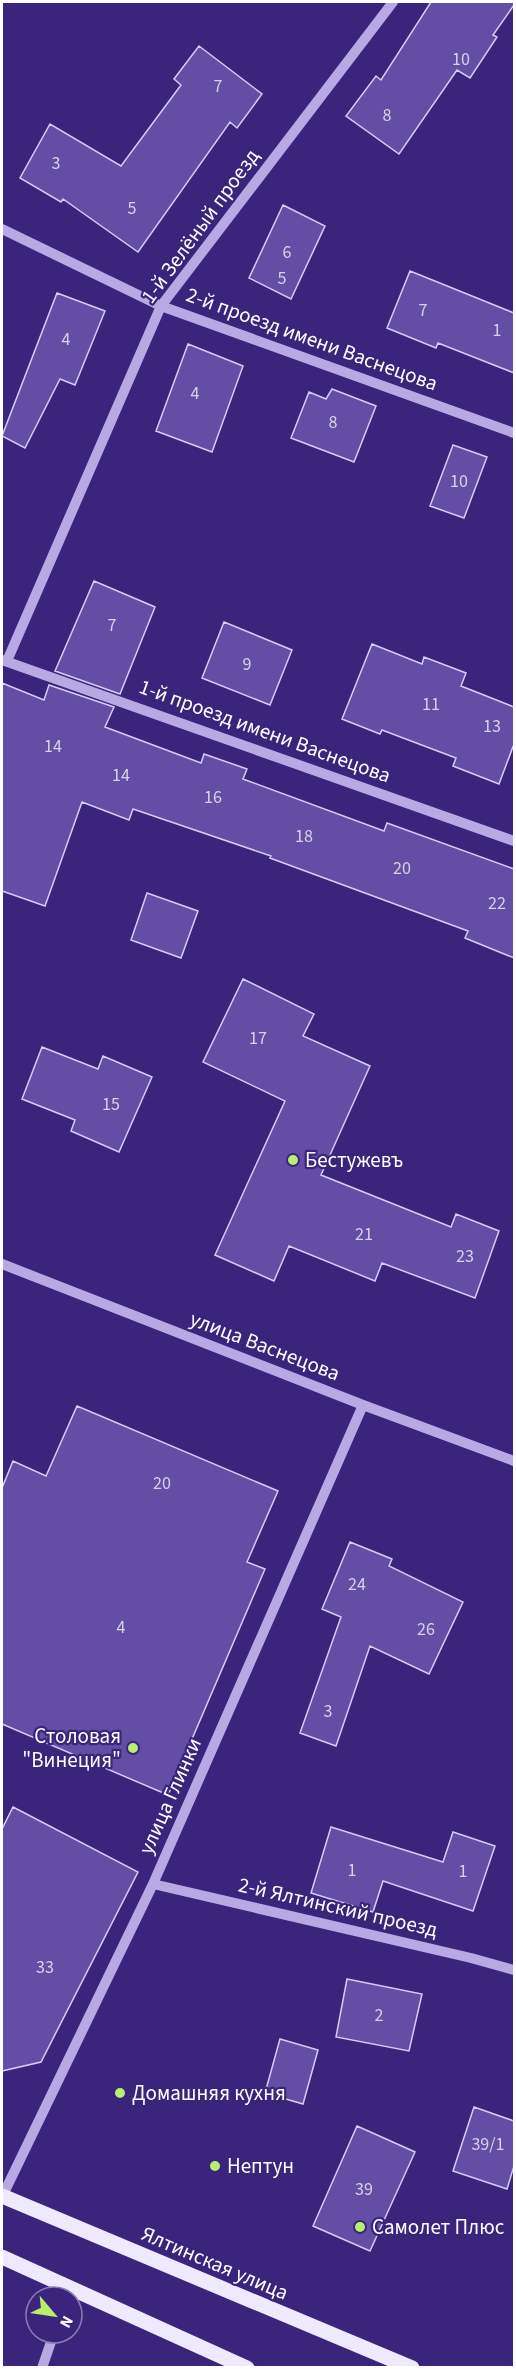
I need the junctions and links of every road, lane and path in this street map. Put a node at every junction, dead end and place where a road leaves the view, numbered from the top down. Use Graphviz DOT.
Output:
graph roads {
  1 [pos="393,2"];
  2 [pos="2,229"];
  3 [pos="161,306"];
  4 [pos="514,433"];
  5 [pos="4,661"];
  6 [pos="514,841"];
  7 [pos="2,1264"];
  8 [pos="363,1405"];
  9 [pos="514,1461"];
  10 [pos="153,1884"];
  11 [pos="514,1970"];
  12 [pos="2,2197"];
  13 [pos="2,2257"];
  14 [pos="56,2285"];
  15 [pos="84,2298"];
  16 [pos="50,2345"];
  17 [pos="42,2367"];
  18 [pos="248,2367"];
  19 [pos="412,2367"];
  1 -- 3 [label="street, 1-й Зелёный проезд"];
  2 -- 3 [label="street, 2-й проезд имени Васнецова"];
  3 -- 4 [label="street, 2-й проезд имени Васнецова"];
  3 -- 5 [label="street, 1-й Зелёный проезд"];
  5 -- 6 [label="street, 1-й проезд имени Васнецова"];
  7 -- 8 [label="street, улица Васнецова"];
  8 -- 9 [label="street, улица Васнецова"];
  8 -- 10 [label="street, улица Глинки"];
  10 -- 11 [label="street, 2-й Ялтинский проезд"];
  10 -- 12 [label="street, улица Глинки"];
  12 -- 19 [label="main road, Ялтинская улица"];
  13 -- 14 [label="main road"];
  15 -- 18 [label="main road"];
  16 -- 17 [label="street"];
}
